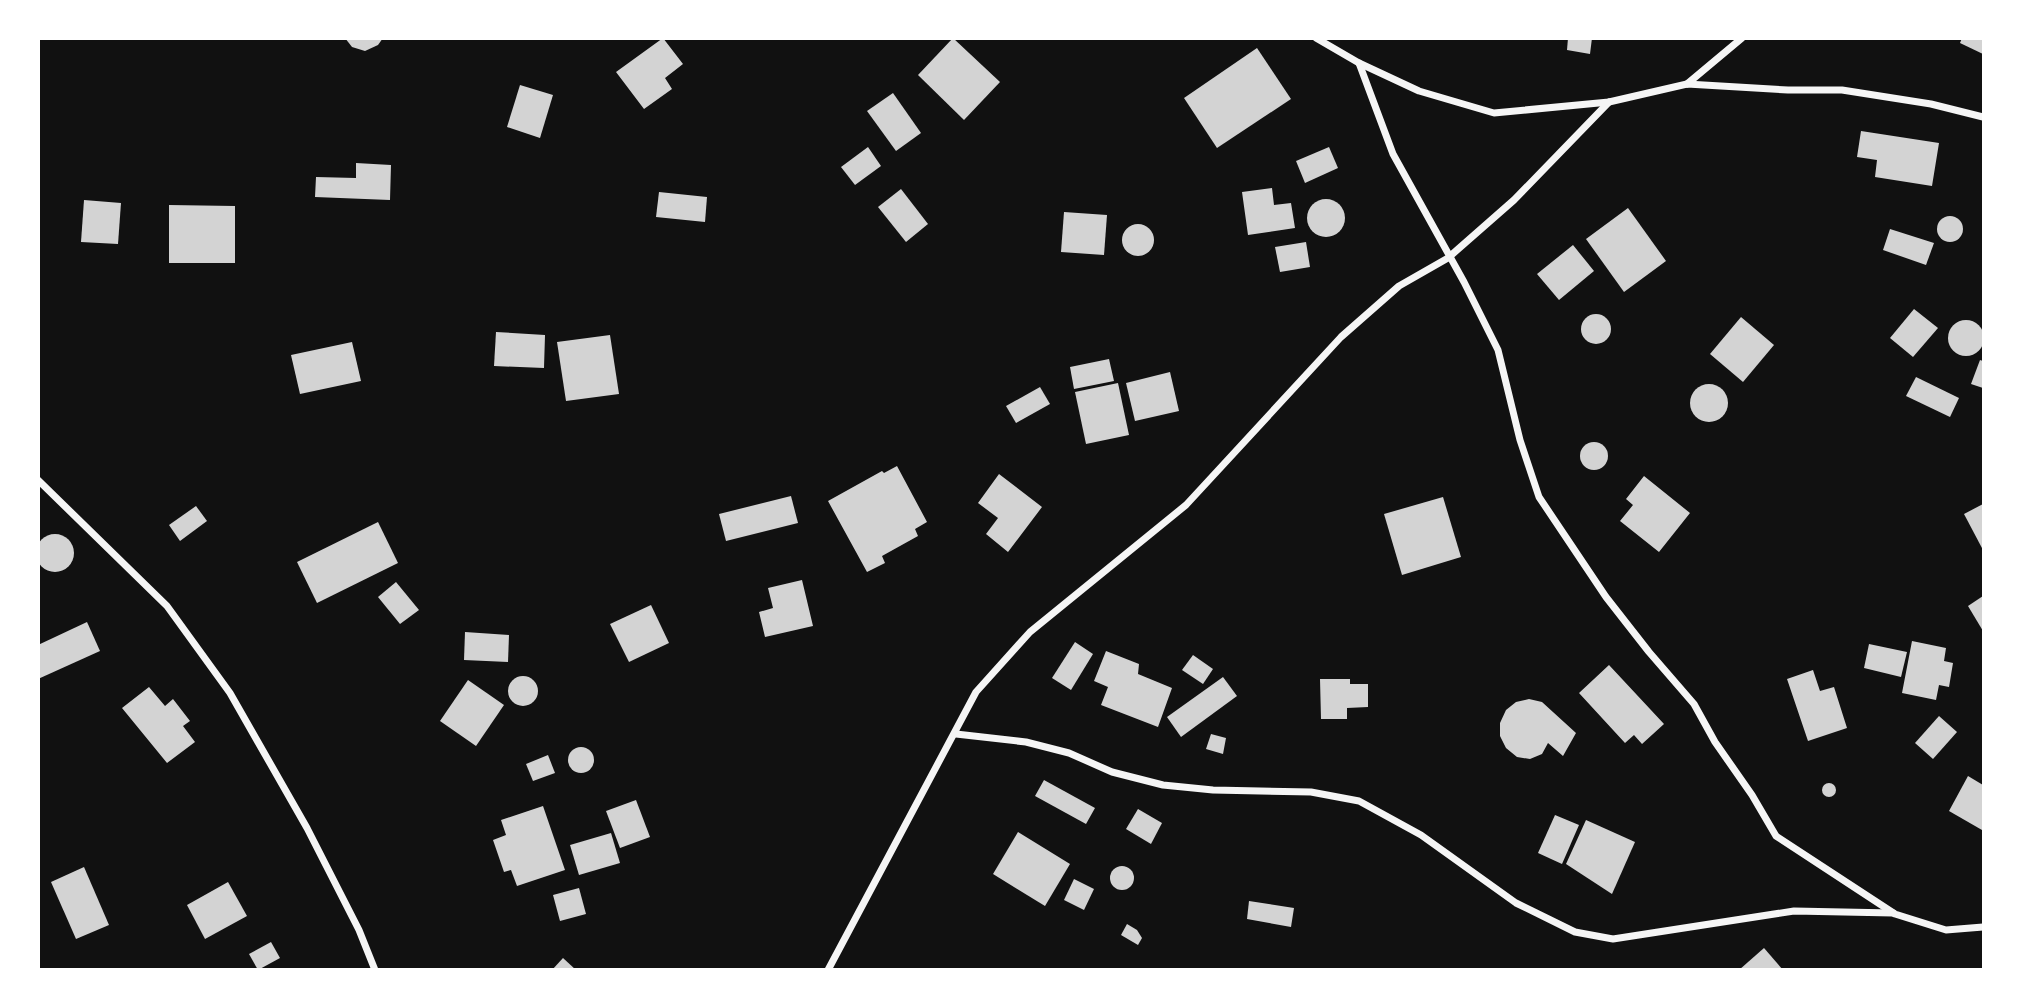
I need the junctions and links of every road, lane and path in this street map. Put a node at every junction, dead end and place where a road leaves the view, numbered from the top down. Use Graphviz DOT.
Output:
graph roads {
  1 [pos="1316,38"];
  2 [pos="1742,38"];
  3 [pos="1359,63"];
  4 [pos="1686,84"];
  5 [pos="1609,103"];
  6 [pos="1983,117"];
  7 [pos="1448,258"];
  8 [pos="38,480"];
  9 [pos="956,734"];
  10 [pos="1895,914"];
  11 [pos="1983,927"];
  12 [pos="374,970"];
  13 [pos="828,970"];
  1 -- 3 [label="street"];
  2 -- 4 [label="street"];
  3 -- 5 [label="street"];
  3 -- 7 [label="street"];
  4 -- 5 [label="street"];
  4 -- 6 [label="street"];
  5 -- 7 [label="street"];
  7 -- 9 [label="street"];
  7 -- 10 [label="street"];
  8 -- 12 [label="street"];
  9 -- 10 [label="street"];
  9 -- 13 [label="street"];
  10 -- 11 [label="street"];
}
